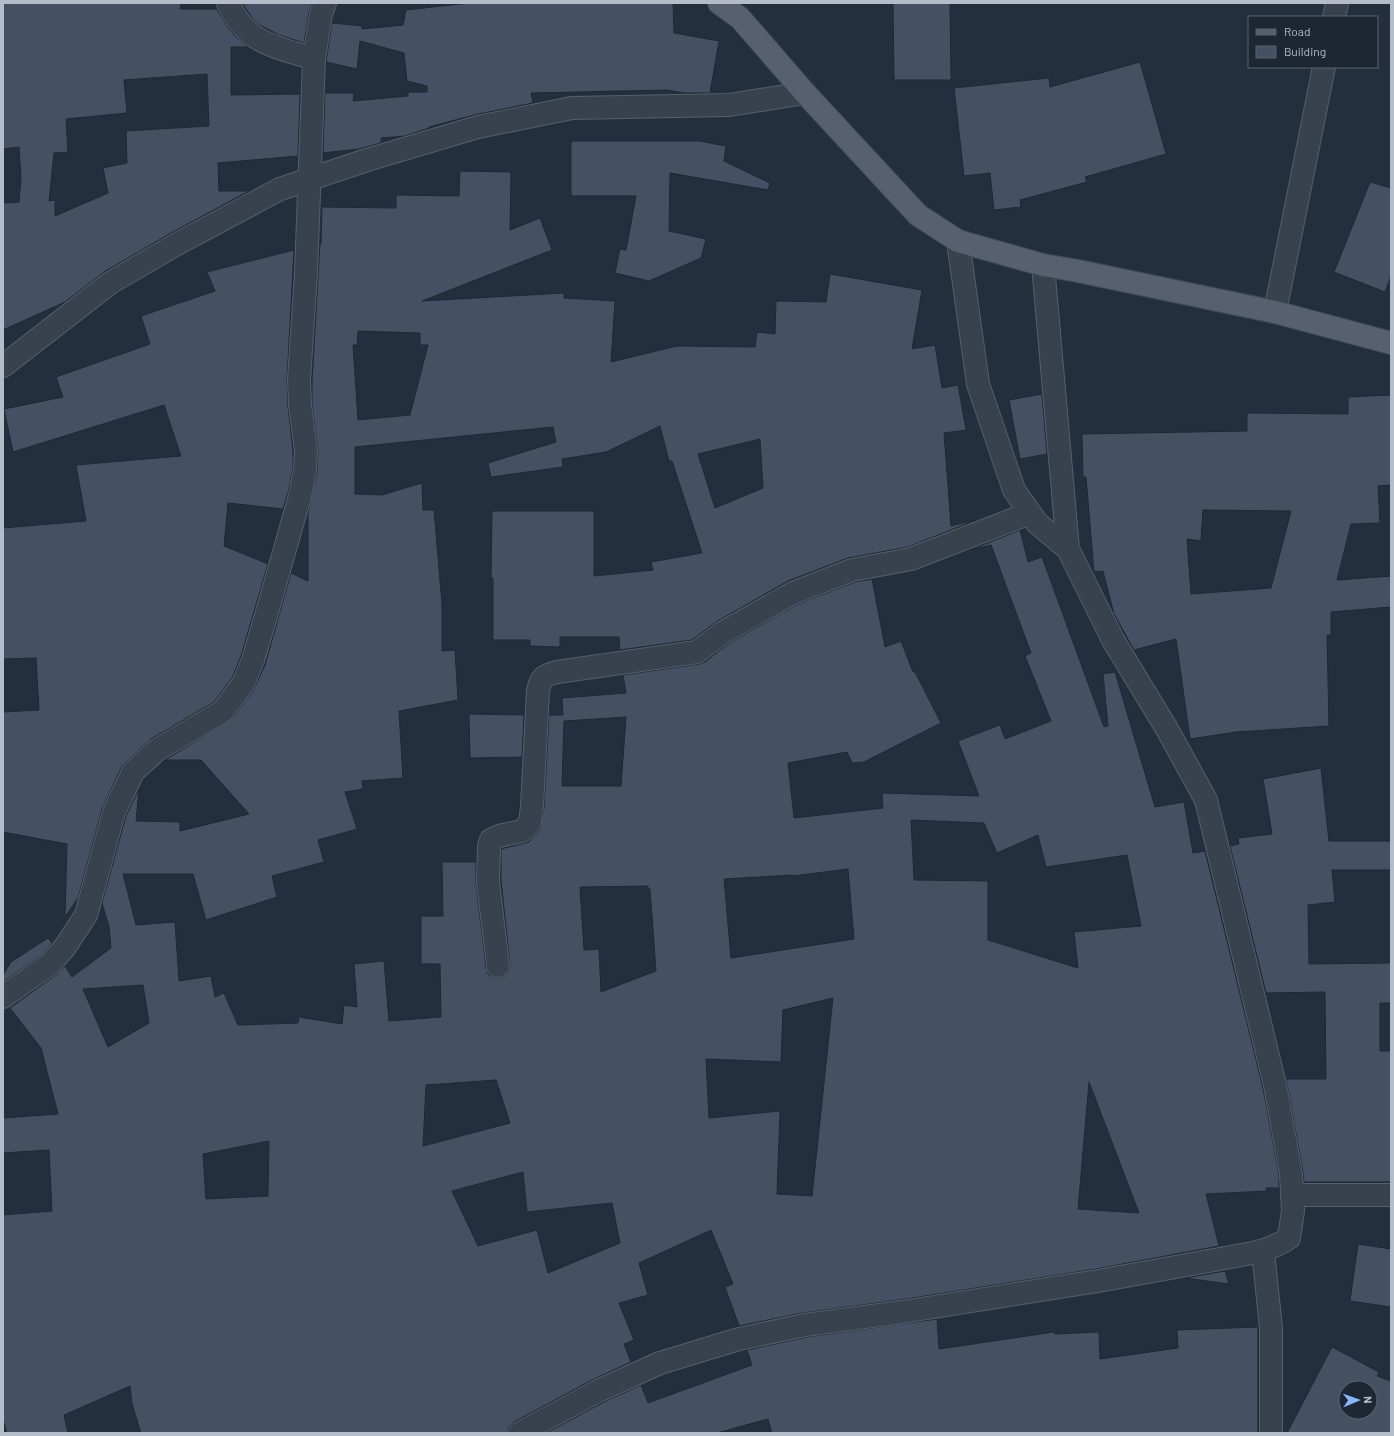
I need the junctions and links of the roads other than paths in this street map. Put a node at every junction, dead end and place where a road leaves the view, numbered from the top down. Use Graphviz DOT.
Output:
graph roads {
  1 [pos="228,3"];
  2 [pos="325,3"];
  3 [pos="719,3"];
  4 [pos="1337,3"];
  5 [pos="1334,16"];
  6 [pos="314,59"];
  7 [pos="1324,68"];
  8 [pos="806,93"];
  9 [pos="310,179"];
  10 [pos="958,241"];
  11 [pos="1042,265"];
  12 [pos="1275,312"];
  13 [pos="1391,343"];
  14 [pos="3,366"];
  15 [pos="1030,513"];
  16 [pos="1068,549"];
  17 [pos="498,966"];
  18 [pos="3,997"];
  19 [pos="1292,1195"];
  20 [pos="1391,1195"];
  21 [pos="1264,1251"];
  22 [pos="520,1433"];
  23 [pos="1270,1433"];
  1 -- 6 [label="street"];
  2 -- 6 [label="street"];
  3 -- 8 [label="main road"];
  4 -- 5 [label="street"];
  6 -- 9 [label="street"];
  7 -- 12 [label="street"];
  8 -- 9 [label="street"];
  8 -- 10 [label="main road"];
  9 -- 14 [label="street"];
  9 -- 18 [label="street"];
  10 -- 11 [label="main road"];
  10 -- 15 [label="street"];
  11 -- 12 [label="main road"];
  11 -- 16 [label="street"];
  12 -- 13 [label="main road"];
  15 -- 16 [label="street"];
  15 -- 17 [label="street"];
  16 -- 19 [label="street"];
  19 -- 20 [label="street"];
  19 -- 21 [label="street"];
  21 -- 22 [label="street"];
  21 -- 23 [label="street"];
}
